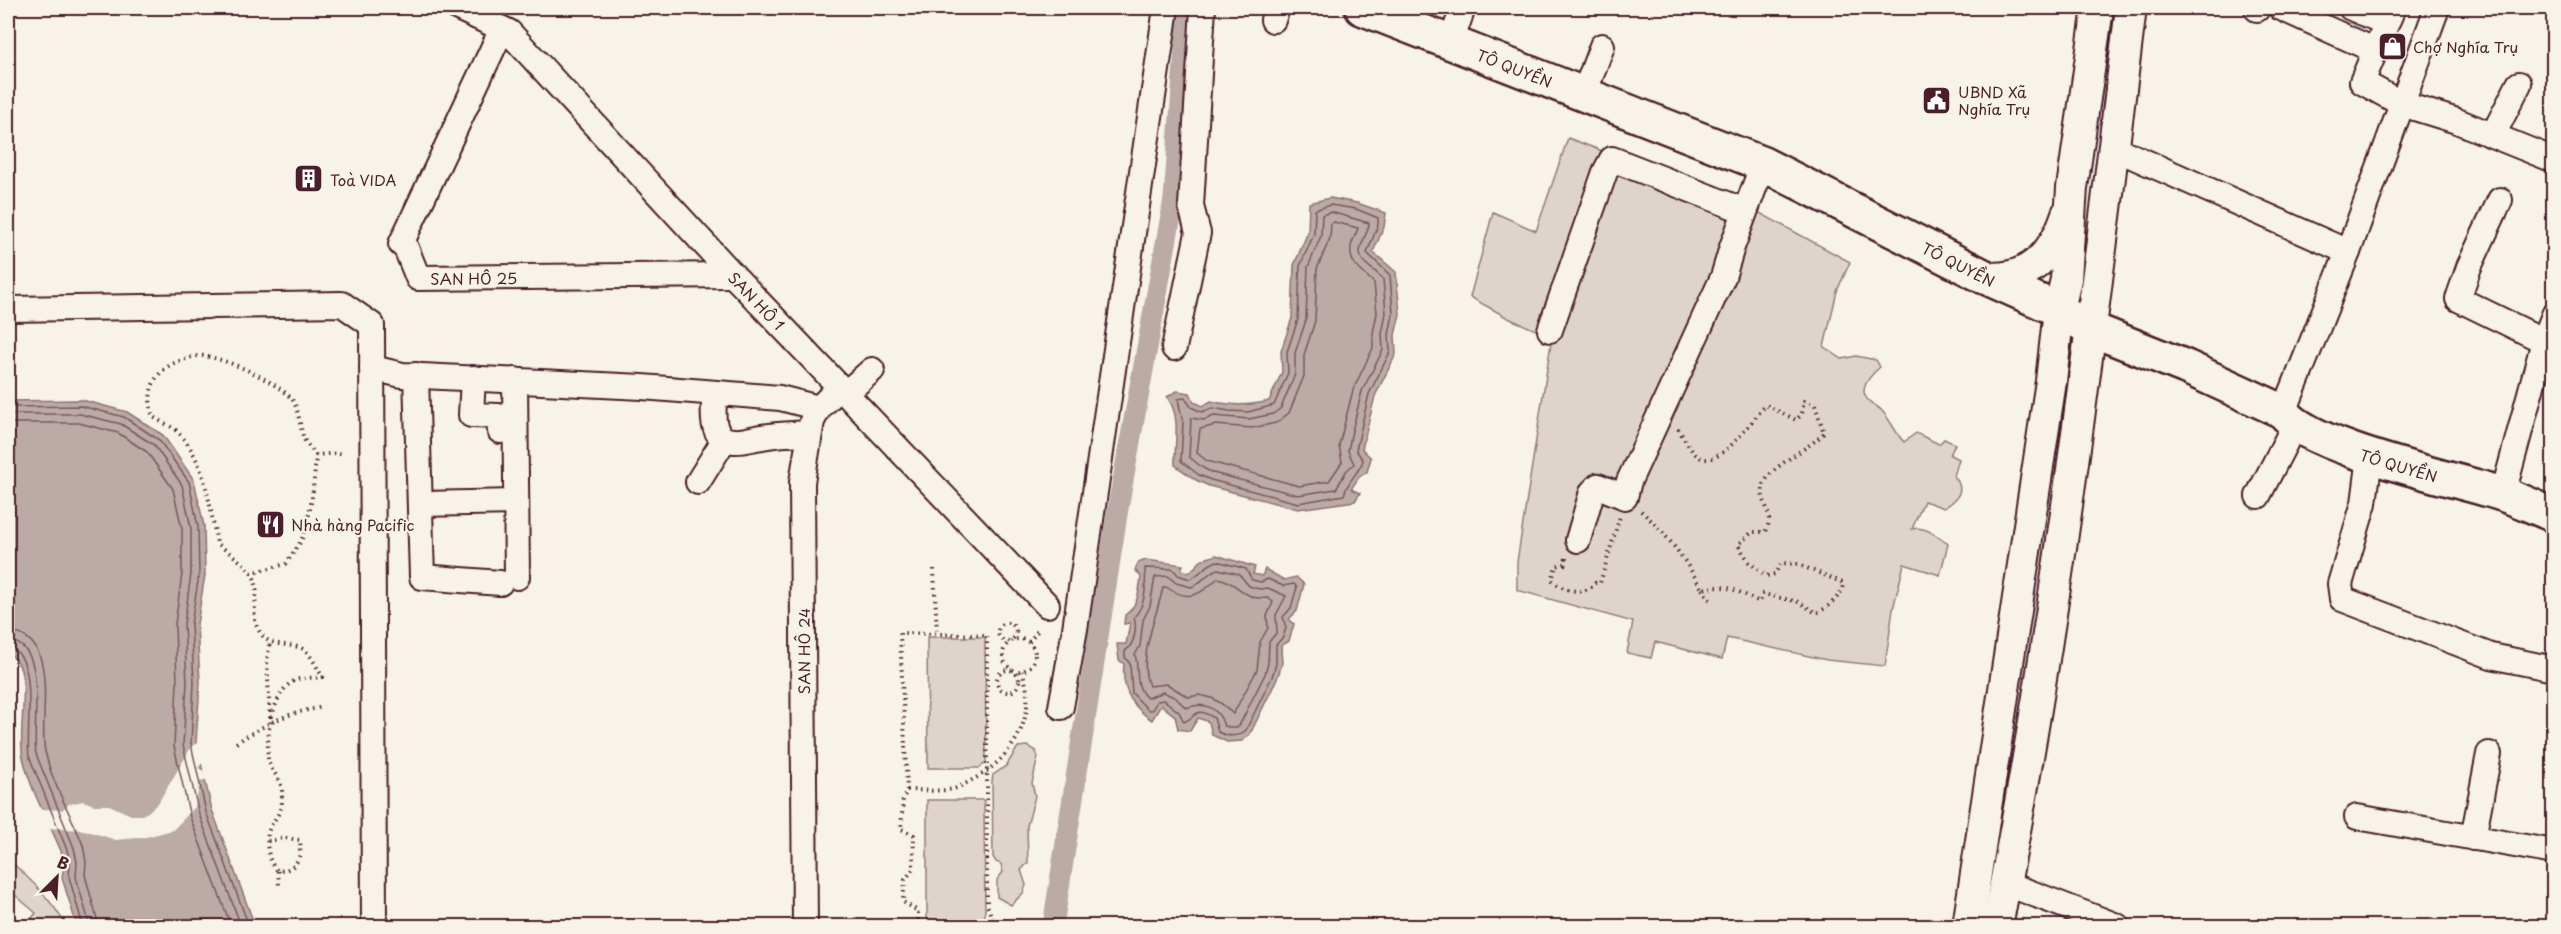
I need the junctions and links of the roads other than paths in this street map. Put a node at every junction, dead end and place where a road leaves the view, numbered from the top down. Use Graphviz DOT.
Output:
graph roads {
  1 [pos="458,8"];
  2 [pos="1166,8"];
  3 [pos="1203,8"];
  4 [pos="1362,8"];
  5 [pos="1463,8"];
  6 [pos="2098,8"];
  7 [pos="2131,8"];
  8 [pos="2281,8"];
  9 [pos="2353,8"];
  10 [pos="2437,8"];
  11 [pos="2310,14"];
  12 [pos="1405,15"];
  13 [pos="2389,15"];
  14 [pos="502,29"];
  15 [pos="2342,35"];
  16 [pos="1451,42"];
  17 [pos="1602,46"];
  18 [pos="2376,51"];
  19 [pos="2519,84"];
  20 [pos="1584,94"];
  21 [pos="2403,104"];
  22 [pos="2493,135"];
  23 [pos="2079,145"];
  24 [pos="2114,148"];
  25 [pos="2553,160"];
  26 [pos="1763,164"];
  27 [pos="2500,200"];
  28 [pos="2070,202"];
  29 [pos="1745,211"];
  30 [pos="2348,252"];
  31 [pos="733,275"];
  32 [pos="1985,277"];
  33 [pos="8,309"];
  34 [pos="2059,310"];
  35 [pos="2091,329"];
  36 [pos="1550,330"];
  37 [pos="2549,333"];
  38 [pos="1174,348"];
  39 [pos="372,368"];
  40 [pos="872,370"];
  41 [pos="416,375"];
  42 [pos="473,378"];
  43 [pos="515,380"];
  44 [pos="843,390"];
  45 [pos="715,393"];
  46 [pos="819,408"];
  47 [pos="2290,418"];
  48 [pos="500,431"];
  49 [pos="808,433"];
  50 [pos="724,440"];
  51 [pos="2370,457"];
  52 [pos="698,482"];
  53 [pos="2503,494"];
  54 [pos="2258,496"];
  55 [pos="516,502"];
  56 [pos="420,504"];
  57 [pos="2553,515"];
  58 [pos="1578,540"];
  59 [pos="1047,605"];
  60 [pos="2553,669"];
  61 [pos="1061,707"];
  62 [pos="2489,754"];
  63 [pos="2357,817"];
  64 [pos="2472,838"];
  65 [pos="2553,852"];
  66 [pos="1976,873"];
  67 [pos="2005,883"];
  68 [pos="374,927"];
  69 [pos="806,927"];
  70 [pos="1968,927"];
  71 [pos="1997,927"];
  72 [pos="2117,927"];
  1 -- 14 [label="street, SAN HÔ 1"];
  2 -- 61 [label="street"];
  3 -- 38 [label="street"];
  4 -- 12 [label="main road, TÔ QUYỀN"];
  5 -- 16 [label="street"];
  6 -- 23 [label="street"];
  7 -- 24 [label="street"];
  8 -- 11 [label="street"];
  9 -- 13 [label="street"];
  9 -- 15 [label="street"];
  10 -- 21 [label="street"];
  11 -- 15 [label="street"];
  12 -- 16 [label="main road, TÔ QUYỀN"];
  13 -- 18 [label="street"];
  14 -- 31 [label="street, SAN HÔ 1"];
  14 -- 31 [label="street, SAN HÔ 25"];
  15 -- 18 [label="street"];
  16 -- 20 [label="main road, TÔ QUYỀN"];
  17 -- 20 [label="street"];
  18 -- 21 [label="street"];
  19 -- 22 [label="street"];
  20 -- 26 [label="main road, TÔ QUYỀN"];
  21 -- 22 [label="street"];
  21 -- 30 [label="street"];
  22 -- 25 [label="street"];
  23 -- 24 [label="street"];
  23 -- 28 [label="street"];
  24 -- 30 [label="street"];
  24 -- 35 [label="street"];
  26 -- 29 [label="street"];
  26 -- 32 [label="main road, TÔ QUYỀN"];
  27 -- 37 [label="street"];
  28 -- 32 [label="street"];
  28 -- 34 [label="street"];
  29 -- 36 [label="street"];
  29 -- 58 [label="street"];
  30 -- 47 [label="street"];
  31 -- 44 [label="street, SAN HÔ 1"];
  32 -- 34 [label="main road, TÔ QUYỀN"];
  33 -- 39 [label="street"];
  34 -- 35 [label="main road, TÔ QUYỀN"];
  34 -- 66 [label="street"];
  35 -- 47 [label="main road, TÔ QUYỀN"];
  35 -- 67 [label="street"];
  37 -- 53 [label="street"];
  39 -- 41 [label="street"];
  39 -- 68 [label="street"];
  40 -- 44 [label="street, SAN HÔ 24"];
  41 -- 42 [label="street"];
  41 -- 56 [label="street"];
  42 -- 43 [label="street"];
  42 -- 48 [label="street"];
  43 -- 45 [label="street"];
  43 -- 55 [label="street"];
  44 -- 46 [label="street, SAN HÔ 24"];
  44 -- 59 [label="street, SAN HÔ 1"];
  45 -- 46 [label="street"];
  45 -- 50 [label="street"];
  46 -- 49 [label="street, SAN HÔ 24"];
  47 -- 51 [label="main road, TÔ QUYỀN"];
  47 -- 54 [label="street"];
  49 -- 50 [label="street"];
  49 -- 69 [label="street, SAN HÔ 24"];
  50 -- 52 [label="street"];
  51 -- 53 [label="main road, TÔ QUYỀN"];
  51 -- 60 [label="street"];
  53 -- 57 [label="main road, TÔ QUYỀN"];
  55 -- 56 [label="street"];
  55 -- 56 [label="street"];
  62 -- 64 [label="street"];
  63 -- 64 [label="street"];
  64 -- 65 [label="street"];
  66 -- 67 [label="street"];
  66 -- 70 [label="street"];
  67 -- 71 [label="street"];
  67 -- 72 [label="street"];
}
